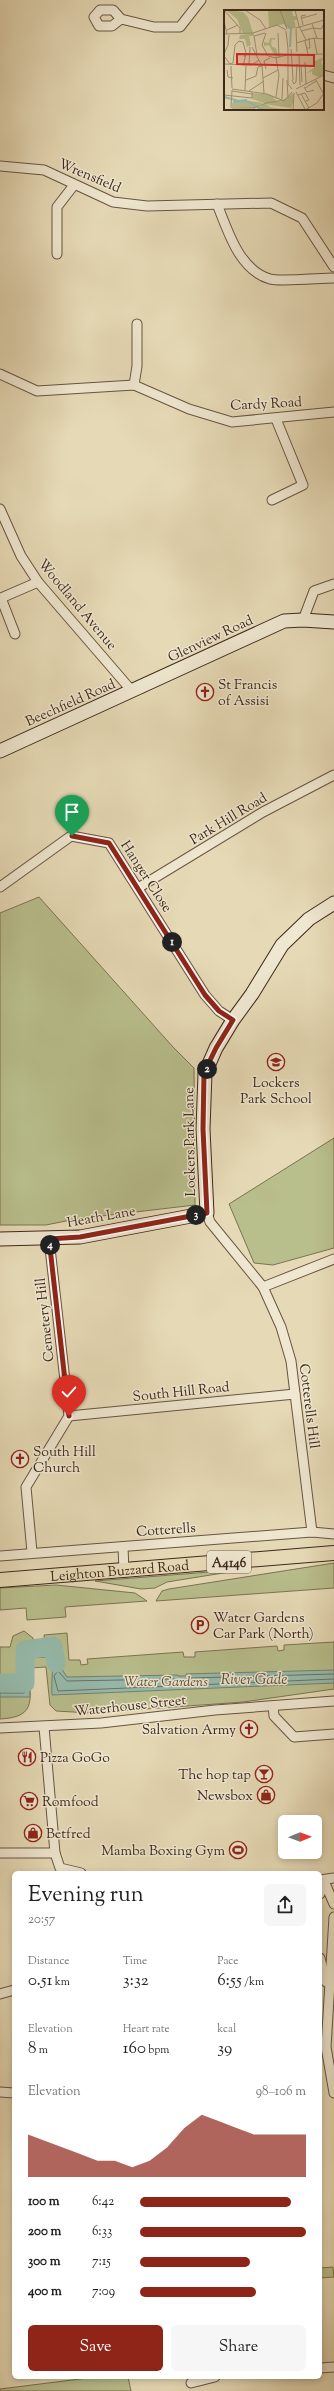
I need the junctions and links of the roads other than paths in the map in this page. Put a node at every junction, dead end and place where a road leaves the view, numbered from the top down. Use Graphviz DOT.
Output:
graph roads {
  1 [pos="201,0"];
  2 [pos="121,19"];
  3 [pos="324,75"];
  4 [pos="334,78"];
  5 [pos="0,166"];
  6 [pos="74,185"];
  7 [pos="217,204"];
  8 [pos="57,254"];
  9 [pos="334,267"];
  10 [pos="334,278"];
  11 [pos="137,324"];
  12 [pos="0,374"];
  13 [pos="134,385"];
  14 [pos="334,412"];
  15 [pos="276,419"];
  16 [pos="272,500"];
  17 [pos="0,508"];
  18 [pos="38,582"];
  19 [pos="334,584"];
  20 [pos="303,620"];
  21 [pos="334,622"];
  22 [pos="15,634"];
  23 [pos="132,691"];
  24 [pos="0,751"];
  25 [pos="334,775"];
  26 [pos="0,887"];
  27 [pos="138,888"];
  28 [pos="334,903"];
  29 [pos="233,1020"];
  30 [pos="207,1213"];
  31 [pos="0,1239"];
  32 [pos="49,1239"];
  33 [pos="334,1259"];
  34 [pos="263,1287"];
  35 [pos="295,1394"];
  36 [pos="69,1416"];
  37 [pos="312,1532"];
  38 [pos="334,1534"];
  39 [pos="123,1547"];
  40 [pos="32,1552"];
  41 [pos="334,1553"];
  42 [pos="0,1556"];
  43 [pos="124,1571"];
  44 [pos="0,1580"];
  45 [pos="334,1701"];
  46 [pos="273,1706"];
  47 [pos="44,1727"];
  48 [pos="0,1728"];
  49 [pos="334,1734"];
  50 [pos="0,1853"];
  51 [pos="55,1853"];
  52 [pos="73,1871"];
  53 [pos="334,1878"];
  54 [pos="322,1880"];
  55 [pos="334,1904"];
  56 [pos="334,1917"];
  57 [pos="322,1966"];
  58 [pos="328,1989"];
  59 [pos="12,1991"];
  60 [pos="0,1994"];
  61 [pos="0,2092"];
  62 [pos="12,2093"];
  63 [pos="334,2093"];
  64 [pos="334,2367"];
  65 [pos="322,2368"];
  66 [pos="208,2379"];
  67 [pos="189,2384"];
  1 -- 2 [label="street"];
  3 -- 4 [label="street"];
  5 -- 6 [label="street, Wrensfield"];
  6 -- 7 [label="street, Wrensfield"];
  6 -- 8 [label="street"];
  7 -- 9 [label="street, Wrensfield"];
  7 -- 10 [label="street"];
  11 -- 13 [label="street"];
  12 -- 13 [label="street, Cardy Road"];
  13 -- 15 [label="street, Cardy Road"];
  14 -- 15 [label="street, Cardy Road"];
  15 -- 16 [label="street"];
  17 -- 18 [label="street, Woodland Avenue"];
  18 -- 22 [label="street"];
  18 -- 23 [label="street, Woodland Avenue"];
  19 -- 20 [label="street"];
  20 -- 21 [label="street, Glenview Road"];
  20 -- 23 [label="street, Glenview Road"];
  23 -- 24 [label="street, Beechfield Road"];
  25 -- 27 [label="street, Park Hill Road"];
  26 -- 27 [label="street, Hanger Close"];
  27 -- 29 [label="street, Hanger Close"];
  28 -- 29 [label="street, Lockers Park Lane"];
  29 -- 30 [label="street, Lockers Park Lane"];
  30 -- 32 [label="street, Heath Lane"];
  30 -- 34 [label="street, Lockers Park Lane"];
  31 -- 32 [label="street, Heath Lane"];
  32 -- 36 [label="street, Cemetery Hill"];
  33 -- 34 [label="street"];
  34 -- 35 [label="street, Cotterells Hill"];
  35 -- 36 [label="street, South Hill Road"];
  35 -- 37 [label="street, Cotterells Hill"];
  36 -- 40 [label="street"];
  37 -- 38 [label="street, Cotterells"];
  37 -- 39 [label="street, Cotterells"];
  39 -- 40 [label="street, Cotterells"];
  39 -- 43 [label="street"];
  40 -- 42 [label="street, Cotterells"];
  41 -- 43 [label="main road, Leighton Buzzard Road / A4146"];
  43 -- 44 [label="main road, Leighton Buzzard Road / A4146"];
  45 -- 46 [label="street, Waterhouse Street"];
  46 -- 47 [label="street, Waterhouse Street"];
  46 -- 49 [label="street"];
  47 -- 48 [label="street, Waterhouse Street"];
  47 -- 51 [label="street"];
  50 -- 51 [label="street"];
  51 -- 52 [label="street"];
  53 -- 54 [label="street"];
  54 -- 55 [label="street"];
  56 -- 58 [label="street"];
  57 -- 58 [label="street"];
  58 -- 63 [label="street"];
  59 -- 60 [label="street"];
  61 -- 62 [label="street"];
  64 -- 65 [label="street"];
  66 -- 67 [label="street"];
}
